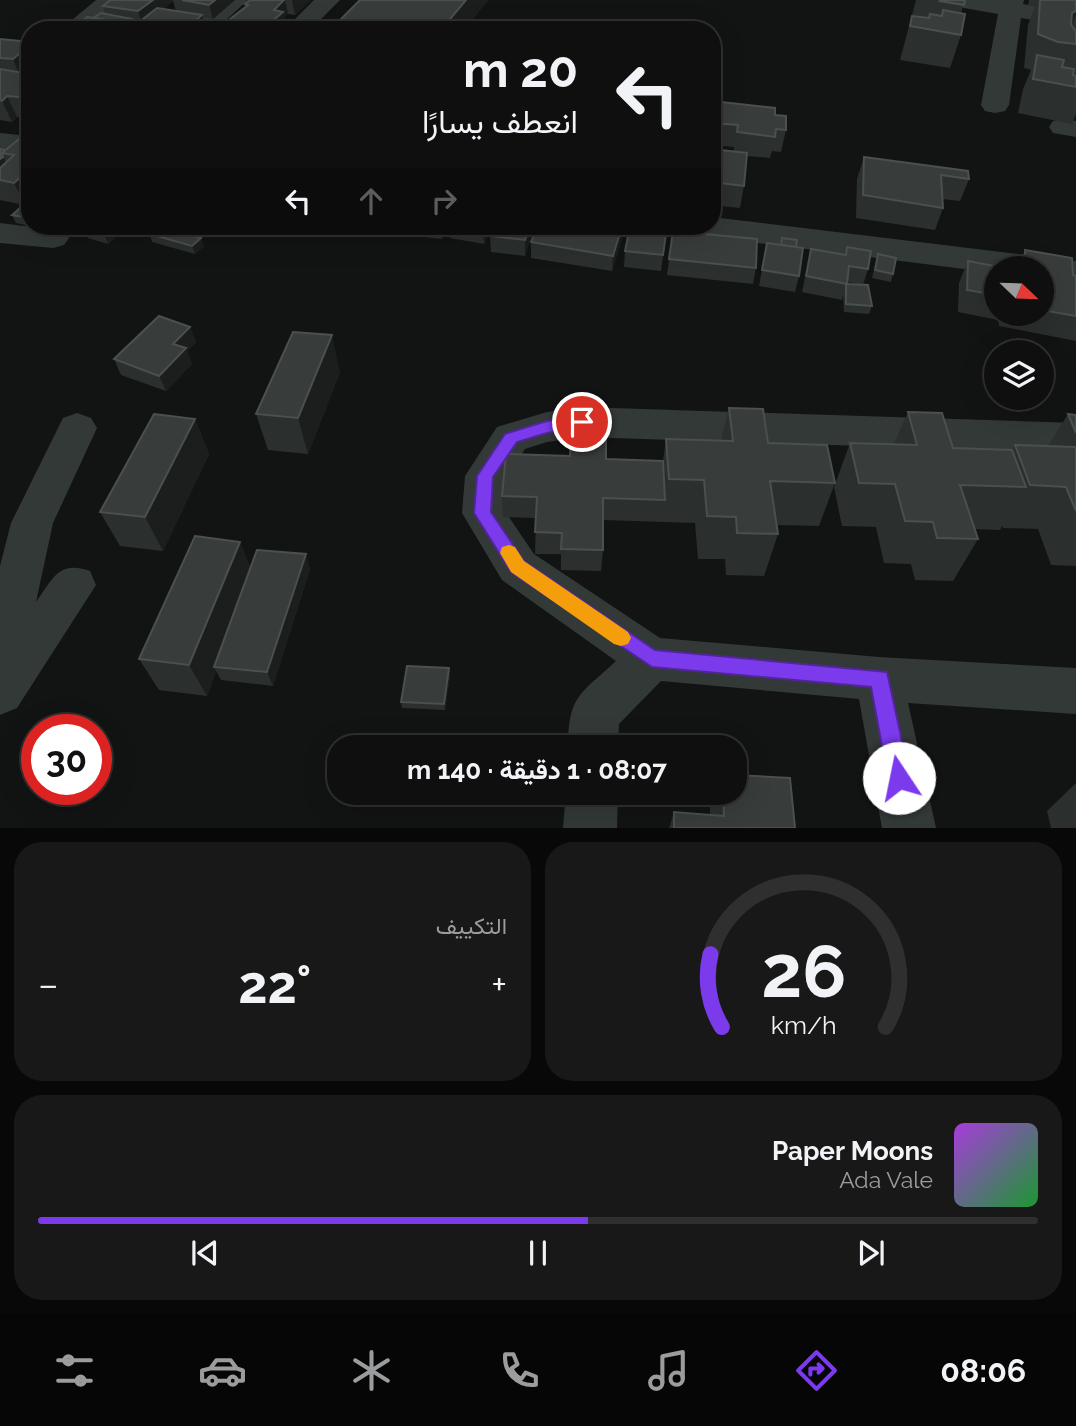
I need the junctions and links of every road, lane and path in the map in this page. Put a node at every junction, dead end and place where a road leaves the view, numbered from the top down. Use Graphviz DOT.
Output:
graph roads {
  1 [pos="111,0"];
  2 [pos="236,0"];
  3 [pos="328,0"];
  4 [pos="955,0"];
  5 [pos="1012,5"];
  6 [pos="1076,20"];
  7 [pos="84,21"];
  8 [pos="211,21"];
  9 [pos="306,21"];
  10 [pos="995,105"];
  11 [pos="0,142"];
  12 [pos="21,144"];
  13 [pos="721,228"];
  14 [pos="0,233"];
  15 [pos="52,238"];
  16 [pos="1076,272"];
  17 [pos="77,428"];
  18 [pos="1076,438"];
  19 [pos="74,585"];
  20 [pos="652,659"];
  21 [pos="0,660"];
  22 [pos="880,679"];
  23 [pos="1076,691"];
  24 [pos="0,692"];
  25 [pos="593,735"];
  26 [pos="591,805"];
  27 [pos="590,828"];
  28 [pos="909,828"];
  1 -- 7 [label="street"];
  2 -- 8 [label="street"];
  3 -- 9 [label="street"];
  4 -- 5 [label="street"];
  5 -- 6 [label="street"];
  5 -- 10 [label="street"];
  11 -- 12 [label="street"];
  13 -- 16 [label="street"];
  14 -- 15 [label="street"];
  17 -- 21 [label="street"];
  18 -- 20 [label="street"];
  19 -- 24 [label="street"];
  20 -- 22 [label="street"];
  20 -- 25 [label="street"];
  22 -- 23 [label="street"];
  22 -- 28 [label="street"];
  26 -- 27 [label="street"];
}
